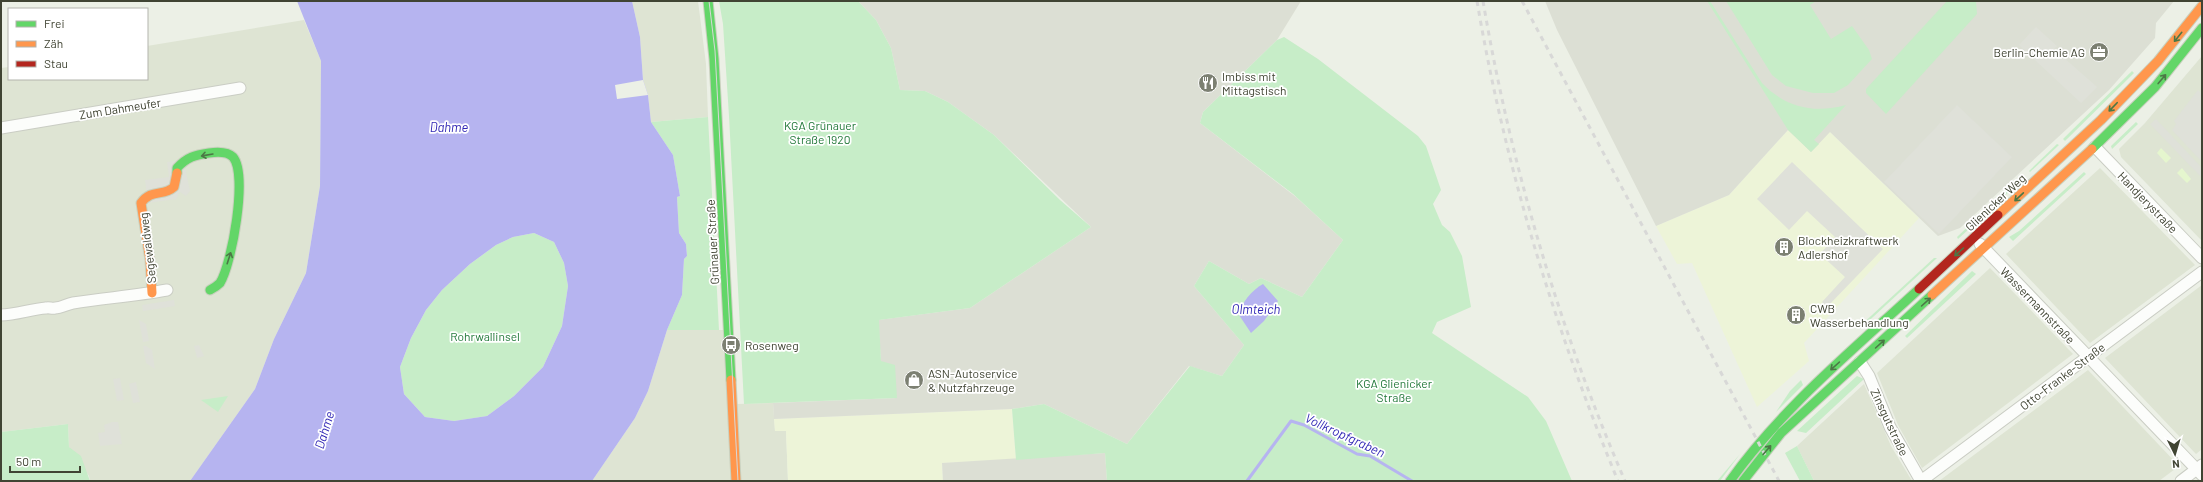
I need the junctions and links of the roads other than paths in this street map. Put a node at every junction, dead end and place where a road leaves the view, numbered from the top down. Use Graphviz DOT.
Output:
graph roads {
  1 [pos="708,1"];
  2 [pos="2202,6"];
  3 [pos="2202,28"];
  4 [pos="240,88"];
  5 [pos="1,128"];
  6 [pos="2095,147"];
  7 [pos="1974,238"];
  8 [pos="1985,248"];
  9 [pos="2202,258"];
  10 [pos="2202,272"];
  11 [pos="166,290"];
  12 [pos="210,290"];
  13 [pos="152,293"];
  14 [pos="1,315"];
  15 [pos="2088,356"];
  16 [pos="1860,362"];
  17 [pos="2200,469"];
  18 [pos="736,481"];
  19 [pos="1730,481"];
  20 [pos="1743,481"];
  21 [pos="1921,481"];
  22 [pos="2181,481"];
  1 -- 18 [label="main road, Grünauer Straße"];
  2 -- 7 [label="main road, Glienicker Weg, one-way"];
  6 -- 3 [label="main road, one-way"];
  4 -- 5 [label="street, Zum Dahmeufer"];
  6 -- 8 [label="main road"];
  6 -- 9 [label="street, Handjerystraße"];
  7 -- 8 [label="street, Wassermannstraße"];
  7 -- 19 [label="main road, Glienicker Weg, one-way"];
  8 -- 15 [label="street, Wassermannstraße"];
  16 -- 8 [label="main road, one-way"];
  10 -- 15 [label="street, Otto-Franke-Straße"];
  11 -- 13 [label="street, Segewaldweg"];
  12 -- 13 [label="main road, Segewaldweg, one-way"];
  13 -- 14 [label="street, Segewaldweg"];
  15 -- 17 [label="street, Wassermannstraße"];
  15 -- 21 [label="street, Otto-Franke-Straße"];
  20 -- 16 [label="main road, one-way"];
  16 -- 21 [label="street, Zinsgutstraße"];
  17 -- 22 [label="street"];
}
